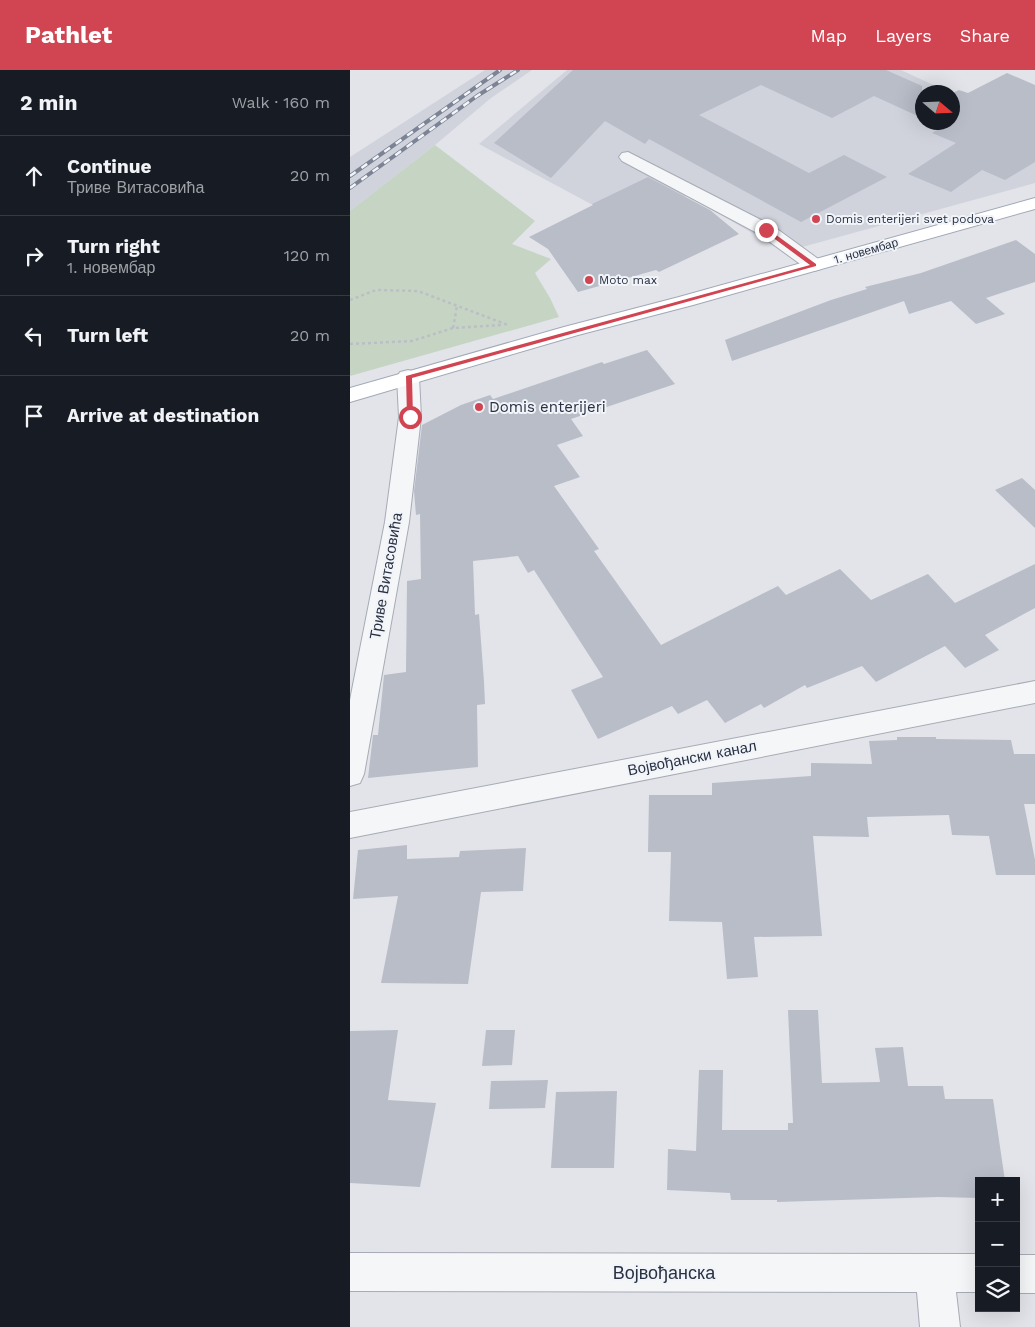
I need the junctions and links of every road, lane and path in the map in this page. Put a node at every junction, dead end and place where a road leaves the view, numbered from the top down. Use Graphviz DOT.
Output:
graph roads {
  1 [pos="628,157"];
  2 [pos="1035,203"];
  3 [pos="814,265"];
  4 [pos="350,300"];
  5 [pos="457,306"];
  6 [pos="453,328"];
  7 [pos="350,344"];
  8 [pos="408,377"];
  9 [pos="350,395"];
  10 [pos="1035,692"];
  11 [pos="350,774"];
  12 [pos="350,825"];
  13 [pos="350,1272"];
  14 [pos="934,1273"];
  15 [pos="975,1273"];
  16 [pos="1020,1274"];
  17 [pos="1035,1274"];
  18 [pos="940,1327"];
  1 -- 3 [label="street"];
  2 -- 3 [label="main road, 1. новембар"];
  3 -- 8 [label="main road, 1. новембар"];
  4 -- 5 [label="path"];
  5 -- 6 [label="path"];
  5 -- 6 [label="path"];
  6 -- 7 [label="path"];
  8 -- 9 [label="main road, 1. новембар"];
  8 -- 11 [label="street, Триве Витасовића"];
  10 -- 12 [label="street, Војвођански канал"];
  13 -- 14 [label="street, Војвођанска"];
  14 -- 15 [label="street, Војвођанска"];
  14 -- 18 [label="street"];
  16 -- 17 [label="street"];
}
